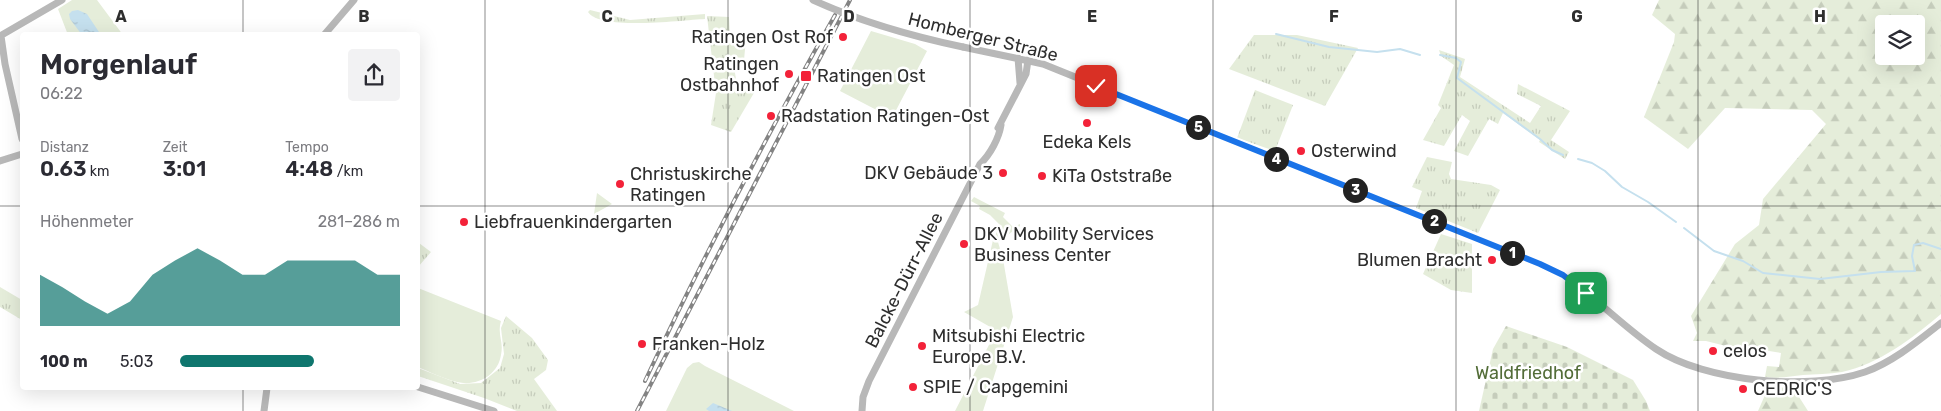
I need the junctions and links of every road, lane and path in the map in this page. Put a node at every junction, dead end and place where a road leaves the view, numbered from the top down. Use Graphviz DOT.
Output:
graph roads {
  1 [pos="62,0"];
  2 [pos="354,0"];
  3 [pos="813,0"];
  4 [pos="327,32"];
  5 [pos="0,36"];
  6 [pos="1018,58"];
  7 [pos="1028,60"];
  8 [pos="2,62"];
  9 [pos="1020,83"];
  10 [pos="20,131"];
  11 [pos="20,155"];
  12 [pos="0,161"];
  13 [pos="1941,323"];
  14 [pos="420,388"];
  15 [pos="268,390"];
  16 [pos="264,411"];
  17 [pos="494,411"];
  18 [pos="862,411"];
  1 -- 5 [label="main road"];
  2 -- 4 [label="main road"];
  3 -- 6 [label="main road, Homberger Straße, bridge"];
  5 -- 8 [label="main road"];
  6 -- 7 [label="main road, Homberger Straße"];
  6 -- 9 [label="main road, Balcke-Dürr-Allee"];
  7 -- 9 [label="main road, Balcke-Dürr-Allee"];
  7 -- 13 [label="main road, Homberger Straße"];
  8 -- 10 [label="main road"];
  9 -- 18 [label="main road, Balcke-Dürr-Allee"];
  11 -- 12 [label="main road"];
  14 -- 17 [label="main road"];
  15 -- 16 [label="main road"];
}
